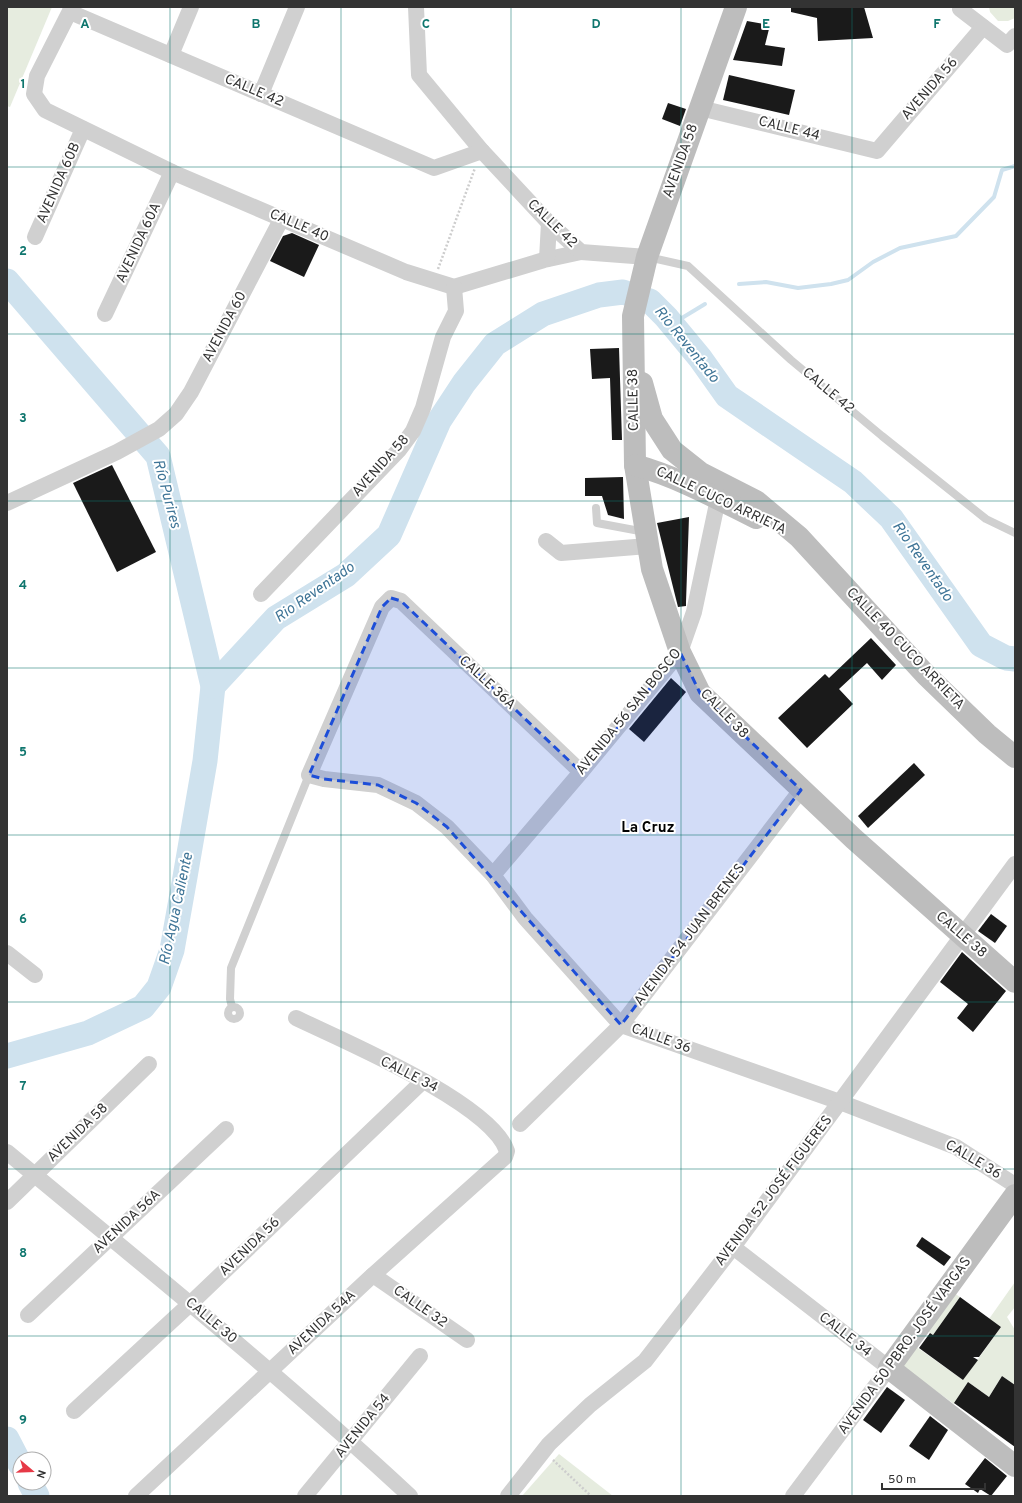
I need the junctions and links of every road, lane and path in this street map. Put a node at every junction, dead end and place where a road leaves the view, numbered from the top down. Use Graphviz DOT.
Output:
graph roads {
  1 [pos="191,7"];
  2 [pos="297,7"];
  3 [pos="416,7"];
  4 [pos="736,7"];
  5 [pos="961,8"];
  6 [pos="71,9"];
  7 [pos="983,27"];
  8 [pos="1011,40"];
  9 [pos="171,55"];
  10 [pos="261,94"];
  11 [pos="700,108"];
  12 [pos="83,128"];
  13 [pos="482,151"];
  14 [pos="877,151"];
  15 [pos="172,172"];
  16 [pos="282,218"];
  17 [pos="549,223"];
  18 [pos="35,237"];
  19 [pos="581,252"];
  20 [pos="547,259"];
  21 [pos="645,264"];
  22 [pos="434,280"];
  23 [pos="454,287"];
  24 [pos="105,314"];
  25 [pos="633,314"];
  26 [pos="635,465"];
  27 [pos="718,499"];
  28 [pos="7,503"];
  29 [pos="596,508"];
  30 [pos="1015,534"];
  31 [pos="799,537"];
  32 [pos="647,539"];
  33 [pos="546,541"];
  34 [pos="261,594"];
  35 [pos="680,652"];
  36 [pos="1015,757"];
  37 [pos="581,772"];
  38 [pos="309,775"];
  39 [pos="801,790"];
  40 [pos="1015,864"];
  41 [pos="493,875"];
  42 [pos="962,935"];
  43 [pos="7,953"];
  44 [pos="35,975"];
  45 [pos="1015,982"];
  46 [pos="232,1007"];
  47 [pos="296,1018"];
  48 [pos="621,1025"];
  49 [pos="149,1064"];
  50 [pos="423,1081"];
  51 [pos="840,1102"];
  52 [pos="520,1124"];
  53 [pos="226,1130"];
  54 [pos="507,1151"];
  55 [pos="7,1152"];
  56 [pos="35,1175"];
  57 [pos="1015,1185"];
  58 [pos="1015,1195"];
  59 [pos="7,1202"];
  60 [pos="110,1238"];
  61 [pos="733,1247"];
  62 [pos="373,1274"];
  63 [pos="190,1304"];
  64 [pos="28,1315"];
  65 [pos="467,1340"];
  66 [pos="420,1356"];
  67 [pos="889,1368"];
  68 [pos="270,1371"];
  69 [pos="74,1411"];
  70 [pos="351,1441"];
  71 [pos="544,1452"];
  72 [pos="1015,1466"];
  73 [pos="136,1496"];
  74 [pos="305,1496"];
  75 [pos="410,1496"];
  76 [pos="508,1496"];
  77 [pos="591,1496"];
  78 [pos="794,1496"];
  1 -- 9 [label="street"];
  2 -- 10 [label="street"];
  3 -- 13 [label="street"];
  4 -- 11 [label="main road, AVENIDA 58"];
  5 -- 7 [label="street"];
  6 -- 9 [label="street, CALLE 42"];
  6 -- 12 [label="street, CALLE 40"];
  7 -- 8 [label="street"];
  7 -- 14 [label="street, AVENIDA 56"];
  9 -- 10 [label="street, CALLE 42"];
  10 -- 13 [label="street, CALLE 42"];
  11 -- 14 [label="street, CALLE 44"];
  11 -- 21 [label="main road, AVENIDA 58"];
  12 -- 15 [label="street, CALLE 40"];
  12 -- 18 [label="street, AVENIDA 60B"];
  13 -- 17 [label="street, CALLE 42"];
  13 -- 22 [label="path"];
  15 -- 16 [label="street, CALLE 40"];
  15 -- 24 [label="street, AVENIDA 60A"];
  16 -- 22 [label="street, CALLE 40"];
  16 -- 28 [label="street, AVENIDA 60"];
  17 -- 19 [label="street, CALLE 42"];
  17 -- 20 [label="street"];
  19 -- 20 [label="street"];
  19 -- 21 [label="street, CALLE 42"];
  20 -- 23 [label="street"];
  21 -- 25 [label="main road, AVENIDA 58"];
  21 -- 30 [label="lane, CALLE 42"];
  22 -- 23 [label="street, CALLE 40"];
  23 -- 34 [label="street, AVENIDA 58"];
  25 -- 26 [label="main road, CALLE 38"];
  25 -- 31 [label="main road, CALLE CUCO ARRIETA"];
  26 -- 27 [label="main road, CALLE CUCO ARRIETA"];
  26 -- 32 [label="main road, CALLE 38"];
  27 -- 31 [label="main road, CALLE CUCO ARRIETA"];
  27 -- 35 [label="street, AVENIDA 56 SAN BOSCO"];
  29 -- 32 [label="lane"];
  31 -- 36 [label="main road, CALLE 40 CUCO ARRIETA"];
  32 -- 33 [label="street"];
  32 -- 35 [label="main road, CALLE 38"];
  35 -- 37 [label="street, AVENIDA 56 SAN BOSCO"];
  35 -- 39 [label="main road, CALLE 38"];
  37 -- 38 [label="street, CALLE 36A"];
  37 -- 41 [label="street, AVENIDA 56 SAN BOSCO"];
  38 -- 41 [label="street, CALLE 36"];
  38 -- 46 [label="lane"];
  39 -- 42 [label="main road, CALLE 38"];
  39 -- 48 [label="street, AVENIDA 54 JUAN BRENES"];
  40 -- 42 [label="street, AVENIDA 52 JOSÉ FIGUERES"];
  41 -- 48 [label="street, CALLE 36"];
  42 -- 45 [label="main road, CALLE 38"];
  42 -- 51 [label="street, AVENIDA 52 JOSÉ FIGUERES"];
  43 -- 44 [label="street"];
  47 -- 50 [label="street, CALLE 34"];
  48 -- 51 [label="street, CALLE 36"];
  48 -- 52 [label="street, AVENIDA 54 JUAN BRENES"];
  49 -- 56 [label="street, AVENIDA 58"];
  50 -- 54 [label="street, CALLE 34"];
  50 -- 63 [label="street, AVENIDA 56"];
  51 -- 57 [label="street, CALLE 36"];
  51 -- 61 [label="street, AVENIDA 52 JOSÉ FIGUERES"];
  53 -- 60 [label="street, AVENIDA 56A"];
  54 -- 62 [label="street, AVENIDA 54A"];
  55 -- 56 [label="street, CALLE 30"];
  56 -- 59 [label="street, AVENIDA 58"];
  56 -- 60 [label="street, CALLE 30"];
  58 -- 67 [label="main road, AVENIDA 50 PBRO. JOSÉ VARGAS"];
  60 -- 63 [label="street, CALLE 30"];
  60 -- 64 [label="street, AVENIDA 56A"];
  61 -- 67 [label="street, CALLE 34"];
  61 -- 71 [label="street, AVENIDA 52 JOSÉ FIGUERES"];
  62 -- 65 [label="street, CALLE 32"];
  62 -- 68 [label="street, AVENIDA 54A"];
  63 -- 68 [label="street, CALLE 30"];
  63 -- 69 [label="street, AVENIDA 56"];
  66 -- 70 [label="street, AVENIDA 54"];
  67 -- 72 [label="main road, CALLE 34"];
  67 -- 78 [label="street, AVENIDA 50 PBRO. JOSÉ VARGAS"];
  68 -- 70 [label="street, CALLE 30"];
  68 -- 73 [label="street, AVENIDA 54A"];
  70 -- 74 [label="street, AVENIDA 54"];
  70 -- 75 [label="street, CALLE 30"];
  71 -- 76 [label="street, AVENIDA 52 JOSÉ FIGUERES"];
  71 -- 77 [label="path"];
}
